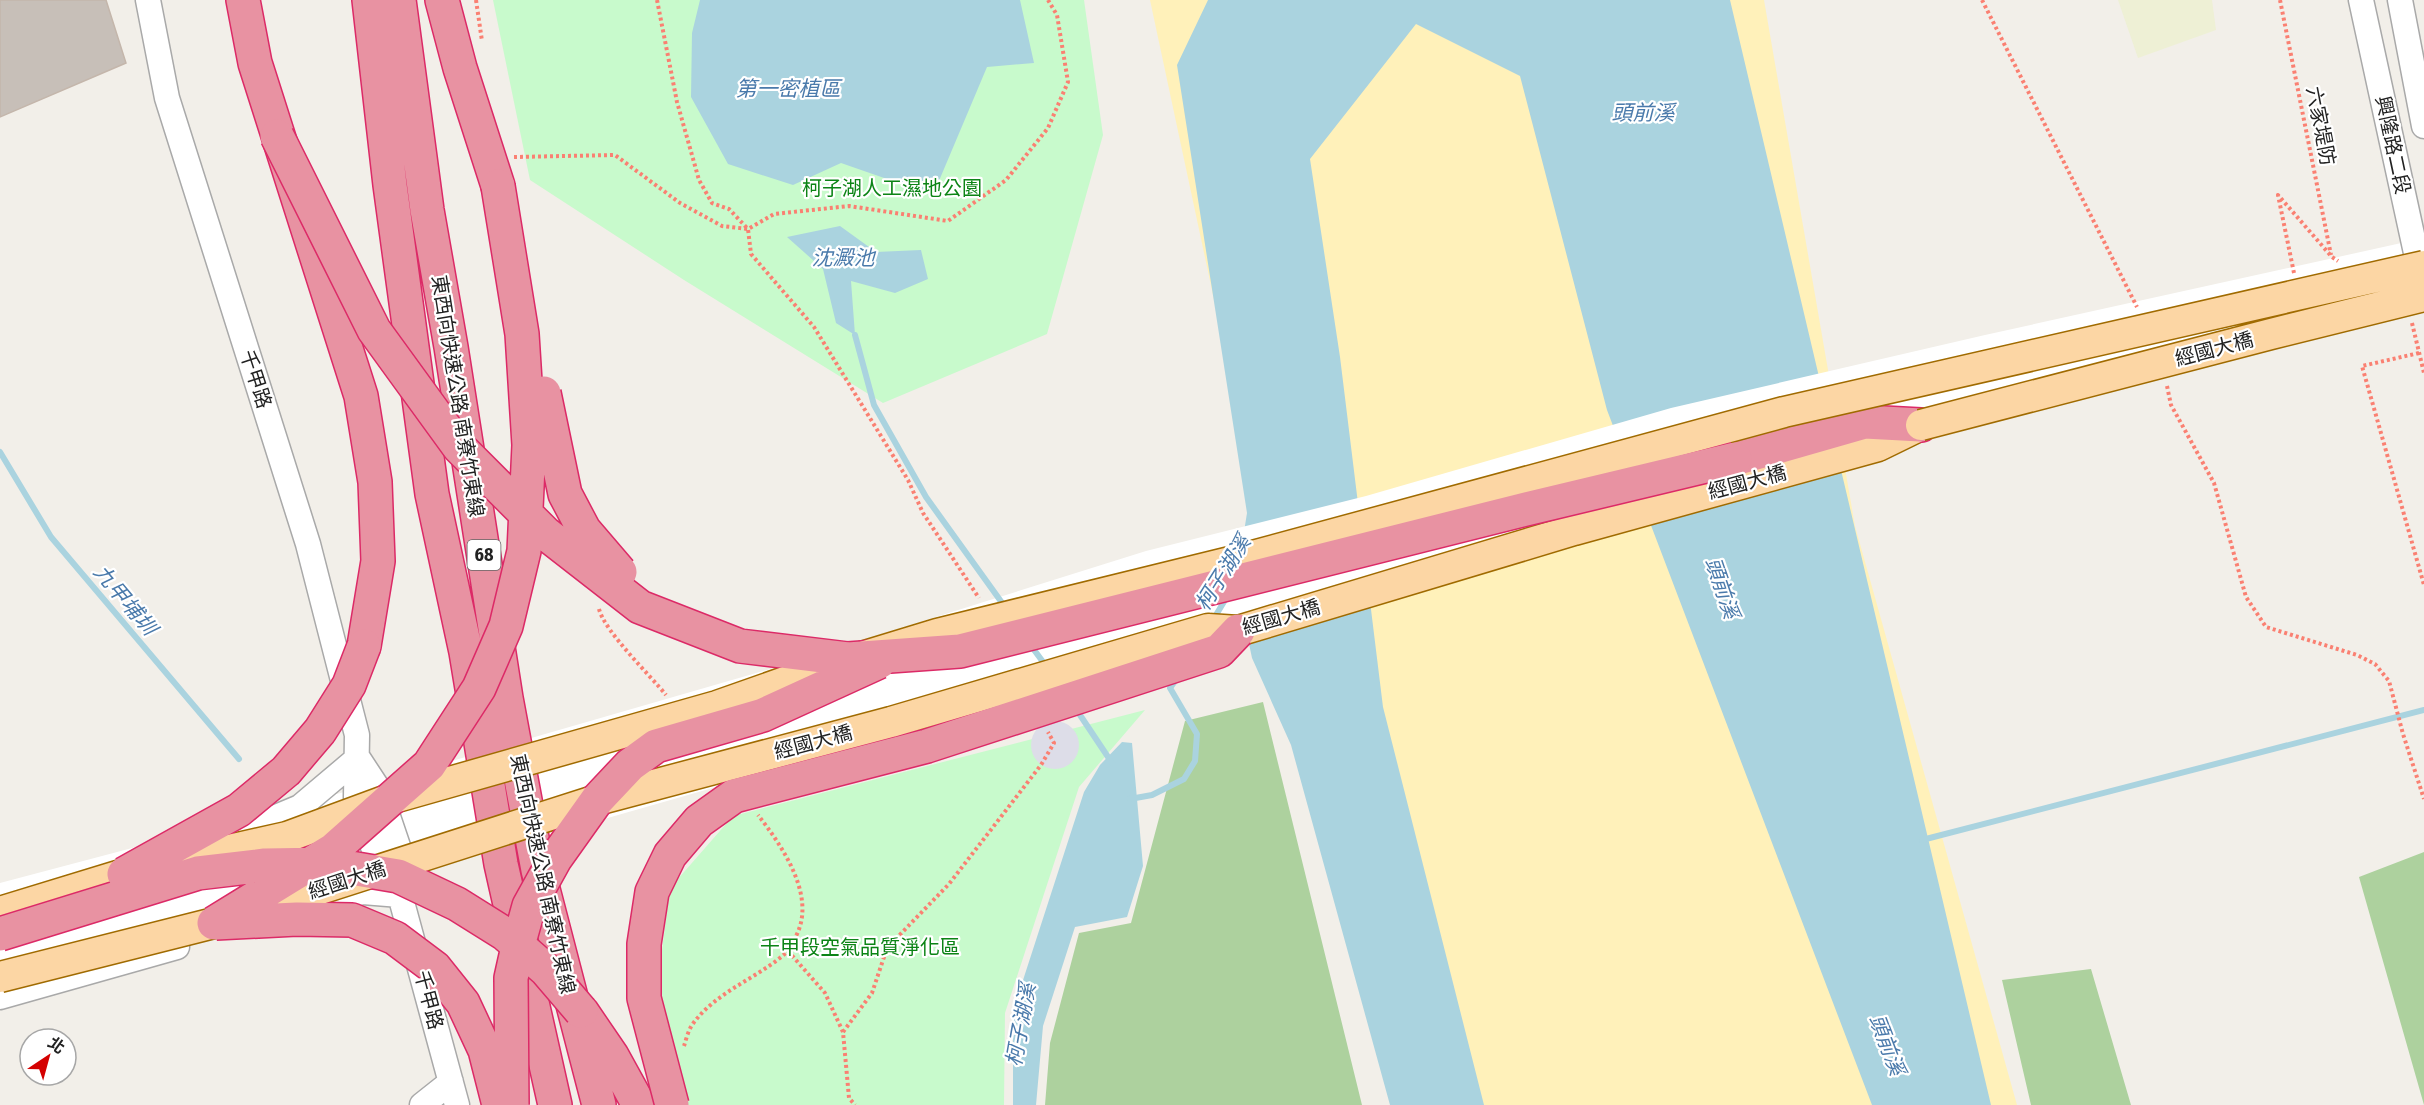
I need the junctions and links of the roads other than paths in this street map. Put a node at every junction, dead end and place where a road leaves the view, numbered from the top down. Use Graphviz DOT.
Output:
graph roads {
  1 [pos="148,0"];
  2 [pos="243,0"];
  3 [pos="369,0"];
  4 [pos="399,0"];
  5 [pos="442,0"];
  6 [pos="2361,0"];
  7 [pos="2400,0"];
  8 [pos="2424,121"];
  9 [pos="277,136"];
  10 [pos="498,186"];
  11 [pos="2424,266"];
  12 [pos="2424,290"];
  13 [pos="2424,296"];
  14 [pos="1921,425"];
  15 [pos="1238,631"];
  16 [pos="937,634"];
  17 [pos="358,758"];
  18 [pos="390,799"];
  19 [pos="597,800"];
  20 [pos="259,825"];
  21 [pos="124,874"];
  22 [pos="400,895"];
  23 [pos="292,911"];
  24 [pos="0,912"];
  25 [pos="214,923"];
  26 [pos="0,924"];
  27 [pos="0,934"];
  28 [pos="0,977"];
  29 [pos="0,997"];
  30 [pos="451,1082"];
  31 [pos="422,1105"];
  32 [pos="457,1105"];
  33 [pos="499,1105"];
  34 [pos="512,1105"];
  35 [pos="555,1105"];
  36 [pos="599,1105"];
  37 [pos="639,1105"];
  38 [pos="672,1105"];
  1 -- 17 [label="street, 千甲路"];
  2 -- 9 [label="highway"];
  3 -- 35 [label="highway, 東西向快速公路 南寮竹東線 / 68"];
  4 -- 36 [label="highway, 東西向快速公路 南寮竹東線 / 68"];
  5 -- 10 [label="highway"];
  6 -- 12 [label="street, 興隆路二段"];
  7 -- 8 [label="street, 興隆路二段"];
  9 -- 14 [label="highway, bridge"];
  9 -- 21 [label="highway, bridge"];
  10 -- 16 [label="highway, bridge"];
  10 -- 18 [label="highway, bridge"];
  11 -- 16 [label="main road, 經國大橋, bridge"];
  13 -- 14 [label="main road, 經國大橋, bridge"];
  14 -- 15 [label="main road, 經國大橋"];
  15 -- 19 [label="main road, 經國大橋, bridge"];
  15 -- 38 [label="highway, bridge"];
  16 -- 18 [label="main road, 經國大橋, bridge"];
  16 -- 19 [label="highway, bridge"];
  17 -- 20 [label="street"];
  17 -- 22 [label="street, 千甲路"];
  18 -- 21 [label="main road, 經國大橋, bridge"];
  18 -- 25 [label="highway, bridge"];
  19 -- 25 [label="main road, 經國大橋, bridge"];
  19 -- 34 [label="highway, bridge"];
  20 -- 23 [label="street"];
  20 -- 23 [label="street"];
  20 -- 26 [label="street"];
  21 -- 24 [label="main road, 經國大橋"];
  22 -- 23 [label="street"];
  22 -- 30 [label="street, 千甲路"];
  23 -- 29 [label="street"];
  25 -- 28 [label="main road, 經國大橋, bridge"];
  25 -- 33 [label="highway, bridge"];
  27 -- 37 [label="highway, bridge"];
  30 -- 31 [label="street"];
  30 -- 32 [label="street, 千甲路"];
}
